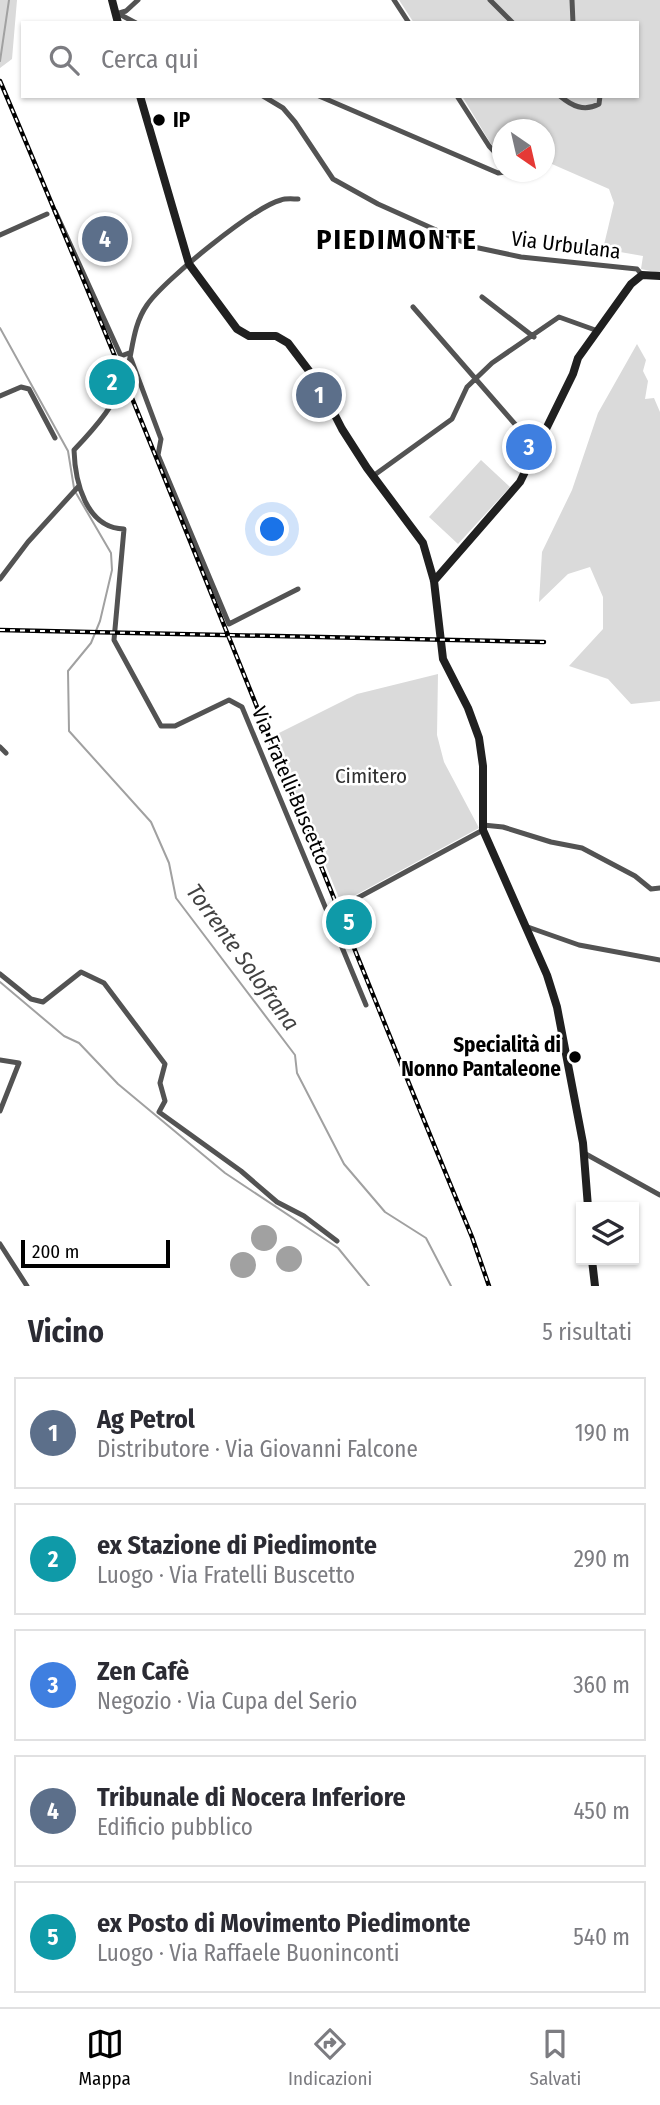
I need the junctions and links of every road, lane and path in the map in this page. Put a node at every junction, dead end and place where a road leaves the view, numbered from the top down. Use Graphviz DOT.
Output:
graph roads {
  1 [pos="112,0"];
  2 [pos="138,0"];
  3 [pos="394,0"];
  4 [pos="490,0"];
  5 [pos="572,0"];
  6 [pos="117,18"];
  7 [pos="408,21"];
  8 [pos="511,21"];
  9 [pos="573,21"];
  10 [pos="141,98"];
  11 [pos="266,98"];
  12 [pos="324,98"];
  13 [pos="458,98"];
  14 [pos="562,98"];
  15 [pos="600,98"];
  16 [pos="492,149"];
  17 [pos="492,170"];
  18 [pos="298,199"];
  19 [pos="55,211"];
  20 [pos="47,214"];
  21 [pos="0,235"];
  22 [pos="189,264"];
  23 [pos="642,275"];
  24 [pos="660,276"];
  25 [pos="482,297"];
  26 [pos="413,307"];
  27 [pos="598,331"];
  28 [pos="534,337"];
  29 [pos="129,353"];
  30 [pos="474,379"];
  31 [pos="0,396"];
  32 [pos="543,436"];
  33 [pos="54,438"];
  34 [pos="373,476"];
  35 [pos="76,490"];
  36 [pos="450,561"];
  37 [pos="430,563"];
  38 [pos="1,574"];
  39 [pos="434,581"];
  40 [pos="298,589"];
  41 [pos="0,747"];
  42 [pos="6,753"];
  43 [pos="482,828"];
  44 [pos="660,888"];
  45 [pos="328,914"];
  46 [pos="524,926"];
  47 [pos="660,960"];
  48 [pos="0,974"];
  49 [pos="366,1005"];
  50 [pos="0,1060"];
  51 [pos="0,1111"];
  52 [pos="584,1153"];
  53 [pos="660,1195"];
  54 [pos="588,1202"];
  55 [pos="337,1241"];
  56 [pos="0,1244"];
  57 [pos="593,1265"];
  58 [pos="27,1286"];
  59 [pos="595,1286"];
  1 -- 6 [label="main road"];
  2 -- 6 [label="street"];
  3 -- 7 [label="street"];
  4 -- 8 [label="street"];
  5 -- 9 [label="street"];
  10 -- 22 [label="main road"];
  11 -- 23 [label="street, Via Urbulana"];
  12 -- 17 [label="street"];
  13 -- 16 [label="street"];
  14 -- 15 [label="street"];
  18 -- 22 [label="street, Via Fratelli Buscetto"];
  19 -- 29 [label="street"];
  20 -- 21 [label="street"];
  22 -- 29 [label="street, Via Fratelli Buscetto"];
  22 -- 34 [label="main road"];
  23 -- 24 [label="main road"];
  23 -- 27 [label="main road"];
  25 -- 28 [label="street"];
  26 -- 30 [label="street"];
  27 -- 28 [label="street"];
  27 -- 32 [label="main road"];
  28 -- 30 [label="street"];
  29 -- 35 [label="street, Via Fratelli Buscetto"];
  29 -- 40 [label="street"];
  30 -- 32 [label="street"];
  30 -- 34 [label="street"];
  31 -- 33 [label="street"];
  32 -- 36 [label="main road"];
  34 -- 37 [label="main road"];
  35 -- 38 [label="street"];
  35 -- 45 [label="street, Via Fratelli Buscetto"];
  36 -- 37 [label="main road"];
  36 -- 39 [label="main road"];
  37 -- 39 [label="main road"];
  39 -- 43 [label="main road"];
  41 -- 42 [label="street"];
  43 -- 44 [label="street"];
  43 -- 45 [label="street"];
  43 -- 46 [label="main road"];
  45 -- 49 [label="street, Via Fratelli Buscetto"];
  46 -- 47 [label="street"];
  46 -- 52 [label="main road"];
  48 -- 55 [label="street"];
  50 -- 51 [label="street"];
  52 -- 53 [label="street"];
  52 -- 54 [label="main road"];
  56 -- 58 [label="street"];
  57 -- 59 [label="main road"];
}
